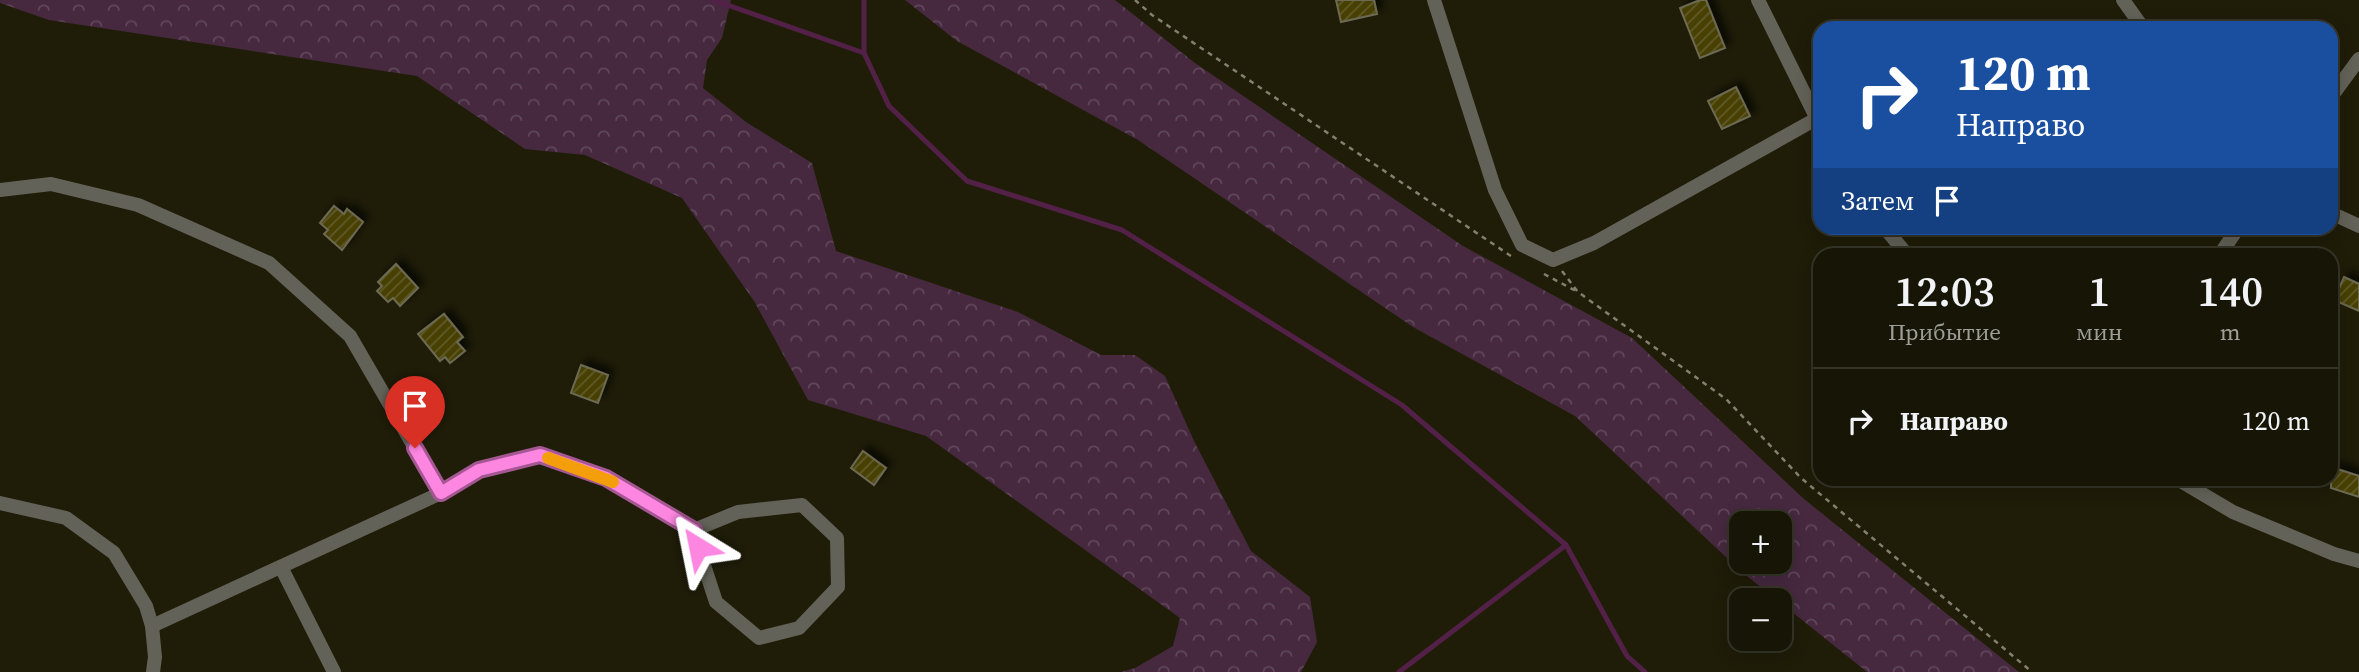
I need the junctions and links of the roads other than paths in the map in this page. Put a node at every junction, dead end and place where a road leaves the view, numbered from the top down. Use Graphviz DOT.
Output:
graph roads {
  1 [pos="1434,0"];
  2 [pos="1758,0"];
  3 [pos="2123,0"];
  4 [pos="2138,21"];
  5 [pos="2359,59"];
  6 [pos="2338,88"];
  7 [pos="1813,112"];
  8 [pos="1813,125"];
  9 [pos="0,190"];
  10 [pos="2338,216"];
  11 [pos="2359,226"];
  12 [pos="2189,486"];
  13 [pos="441,493"];
  14 [pos="0,503"];
  15 [pos="694,530"];
  16 [pos="2359,561"];
  17 [pos="281,567"];
  18 [pos="152,626"];
  19 [pos="153,672"];
  20 [pos="334,672"];
  1 -- 8 [label="street"];
  2 -- 7 [label="street"];
  3 -- 4 [label="street"];
  5 -- 6 [label="street"];
  9 -- 13 [label="street"];
  10 -- 11 [label="street"];
  12 -- 16 [label="street"];
  13 -- 15 [label="street"];
  13 -- 17 [label="street"];
  14 -- 18 [label="street"];
  15 -- 15 [label="street"];
  17 -- 18 [label="street"];
  17 -- 20 [label="street"];
  18 -- 19 [label="street"];
}
